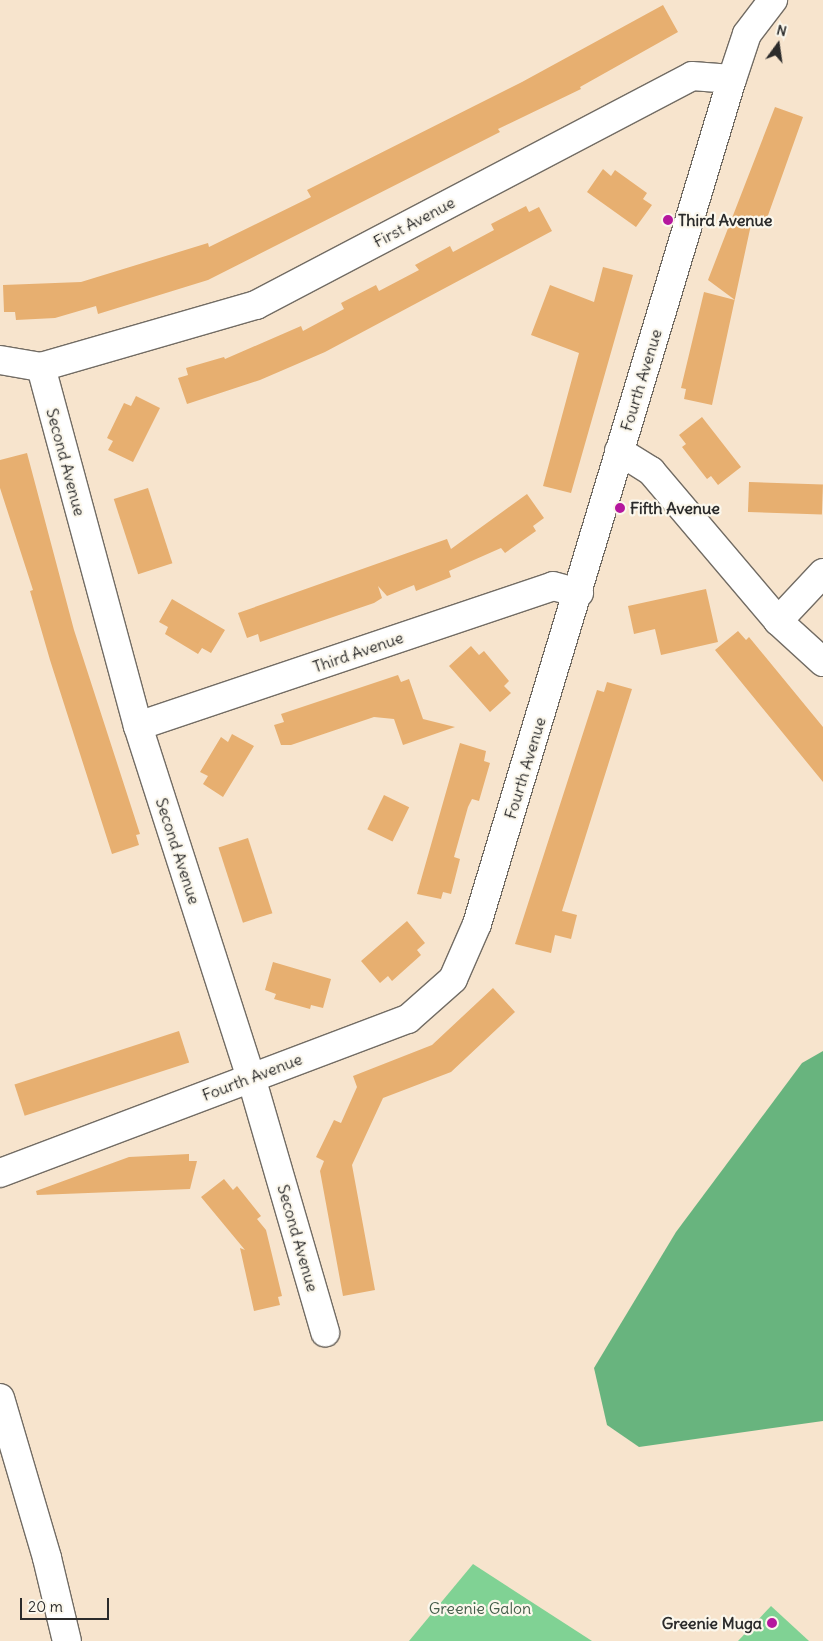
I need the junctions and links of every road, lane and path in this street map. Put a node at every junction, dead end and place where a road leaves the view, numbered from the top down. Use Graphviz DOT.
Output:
graph roads {
  1 [pos="773,0"];
  2 [pos="732,79"];
  3 [pos="0,360"];
  4 [pos="41,367"];
  5 [pos="619,451"];
  6 [pos="823,573"];
  7 [pos="579,594"];
  8 [pos="778,621"];
  9 [pos="823,662"];
  10 [pos="138,726"];
  11 [pos="251,1077"];
  12 [pos="0,1173"];
  13 [pos="325,1332"];
  14 [pos="0,1398"];
  15 [pos="67,1641"];
  1 -- 2 [label="street"];
  2 -- 4 [label="street, First Avenue"];
  2 -- 5 [label="street, Fourth Avenue"];
  3 -- 4 [label="street, First Avenue"];
  4 -- 10 [label="street, Second Avenue"];
  5 -- 7 [label="street, Fourth Avenue"];
  5 -- 8 [label="street"];
  6 -- 8 [label="street"];
  7 -- 10 [label="street, Third Avenue"];
  7 -- 11 [label="street, Fourth Avenue"];
  8 -- 9 [label="street"];
  10 -- 11 [label="street, Second Avenue"];
  11 -- 12 [label="street, Fourth Avenue"];
  11 -- 13 [label="street, Second Avenue"];
  14 -- 15 [label="street"];
}
